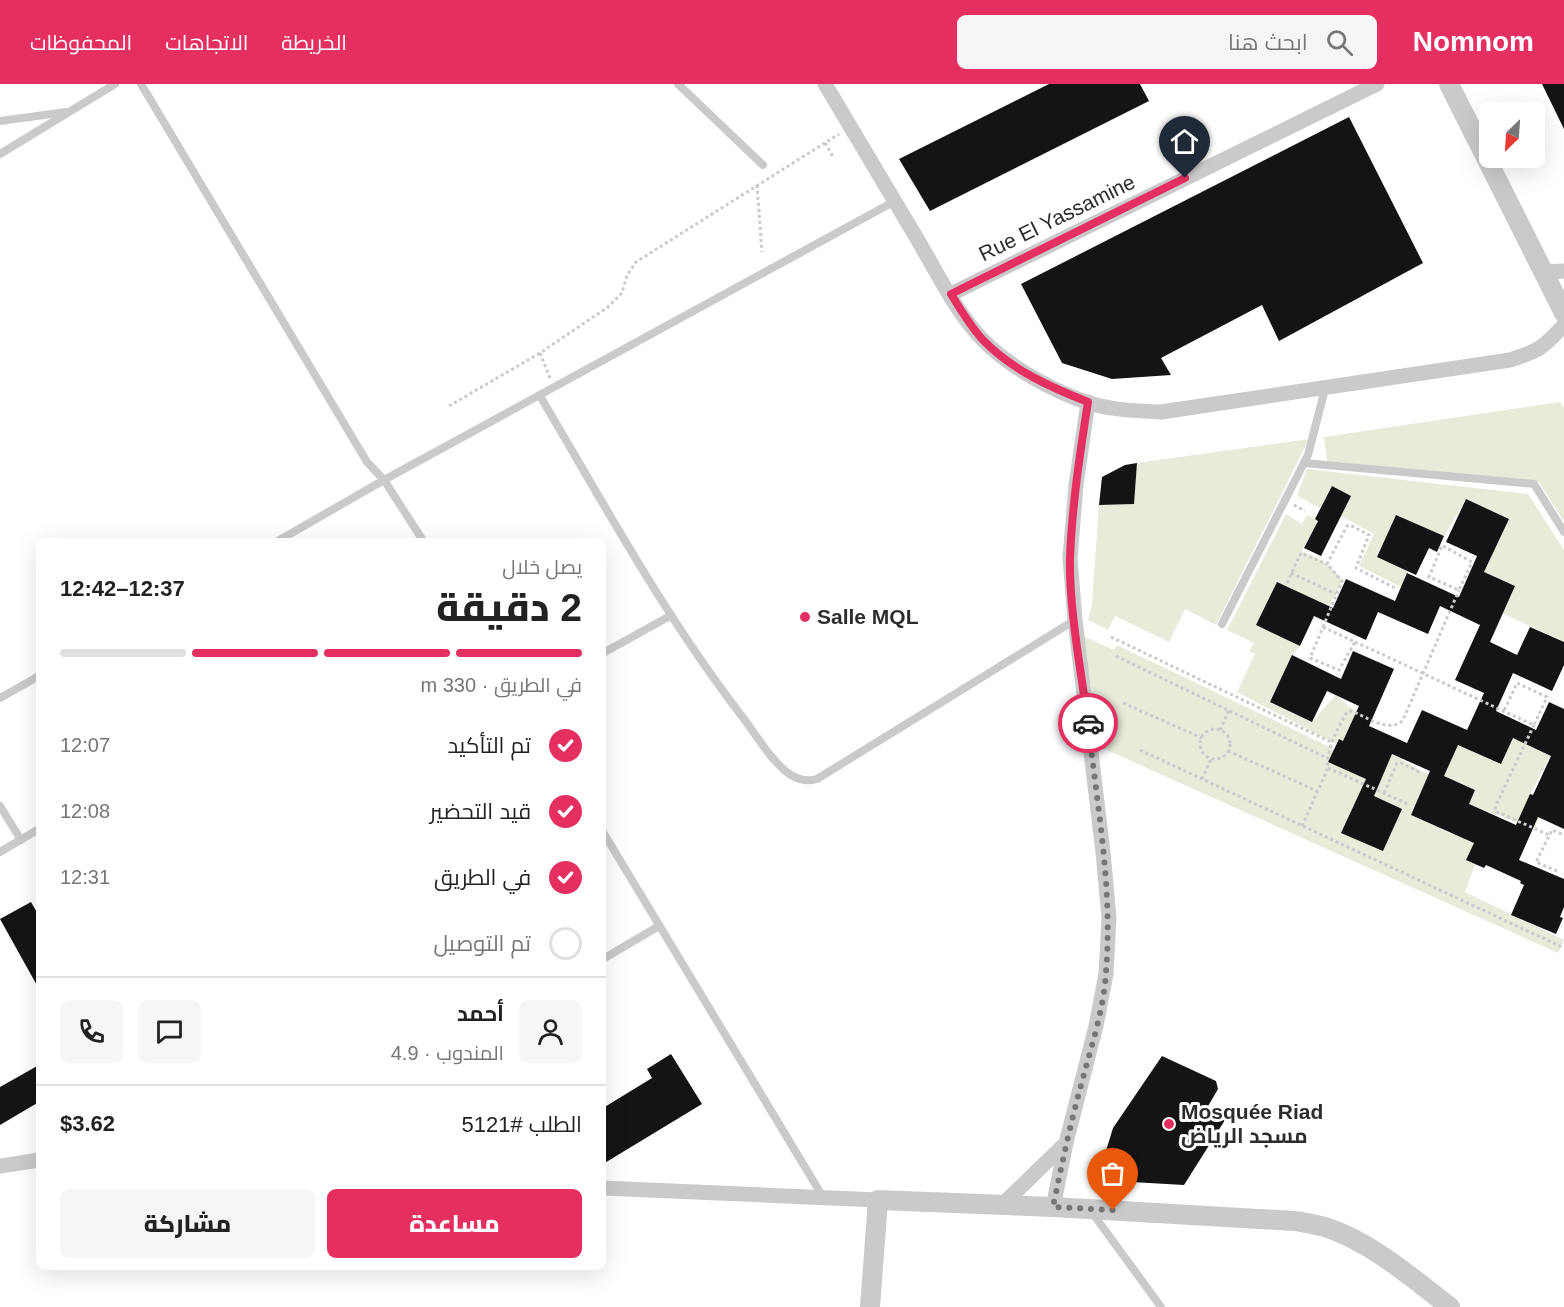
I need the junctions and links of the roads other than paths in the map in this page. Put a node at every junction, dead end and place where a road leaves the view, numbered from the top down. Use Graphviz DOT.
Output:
graph roads {
  1 [pos="115,84"];
  2 [pos="141,84"];
  3 [pos="678,84"];
  4 [pos="825,84"];
  5 [pos="1377,84"];
  6 [pos="1449,84"];
  7 [pos="70,111"];
  8 [pos="0,121"];
  9 [pos="0,154"];
  10 [pos="763,165"];
  11 [pos="895,201"];
  12 [pos="1564,271"];
  13 [pos="1544,272"];
  14 [pos="951,294"];
  15 [pos="1564,313"];
  16 [pos="1564,325"];
  17 [pos="1325,389"];
  18 [pos="540,396"];
  19 [pos="1088,402"];
  20 [pos="1304,463"];
  21 [pos="384,480"];
  22 [pos="1564,532"];
  23 [pos="283,538"];
  24 [pos="421,538"];
  25 [pos="670,616"];
  26 [pos="1075,620"];
  27 [pos="1222,624"];
  28 [pos="606,651"];
  29 [pos="36,677"];
  30 [pos="0,698"];
  31 [pos="0,806"];
  32 [pos="36,833"];
  33 [pos="606,837"];
  34 [pos="21,840"];
  35 [pos="0,852"];
  36 [pos="660,926"];
  37 [pos="606,957"];
  38 [pos="1066,1143"];
  39 [pos="36,1161"];
  40 [pos="0,1166"];
  41 [pos="606,1188"];
  42 [pos="823,1197"];
  43 [pos="878,1200"];
  44 [pos="1002,1205"];
  45 [pos="1053,1207"];
  46 [pos="1089,1209"];
  47 [pos="870,1307"];
  48 [pos="1161,1307"];
  49 [pos="1450,1307"];
  1 -- 7 [label="lane"];
  2 -- 21 [label="lane"];
  3 -- 10 [label="lane"];
  4 -- 11 [label="street"];
  5 -- 14 [label="street, Rue El Yassamine"];
  6 -- 13 [label="street"];
  7 -- 8 [label="lane"];
  7 -- 9 [label="lane"];
  11 -- 14 [label="street"];
  11 -- 18 [label="lane"];
  12 -- 13 [label="street"];
  13 -- 15 [label="street"];
  14 -- 19 [label="street"];
  16 -- 17 [label="street"];
  17 -- 19 [label="street"];
  17 -- 20 [label="lane"];
  18 -- 21 [label="lane"];
  18 -- 25 [label="lane"];
  19 -- 26 [label="street"];
  20 -- 22 [label="lane"];
  20 -- 27 [label="lane"];
  21 -- 23 [label="lane"];
  21 -- 24 [label="lane"];
  25 -- 26 [label="lane"];
  25 -- 28 [label="lane"];
  26 -- 38 [label="street"];
  29 -- 30 [label="lane"];
  31 -- 34 [label="lane"];
  32 -- 34 [label="lane"];
  33 -- 36 [label="lane"];
  34 -- 35 [label="lane"];
  36 -- 37 [label="lane"];
  36 -- 42 [label="lane"];
  38 -- 44 [label="street"];
  38 -- 45 [label="street"];
  39 -- 40 [label="street"];
  41 -- 42 [label="street"];
  42 -- 43 [label="street"];
  43 -- 44 [label="street"];
  43 -- 47 [label="street"];
  44 -- 45 [label="street"];
  45 -- 46 [label="street"];
  46 -- 48 [label="lane"];
  46 -- 49 [label="street"];
}
